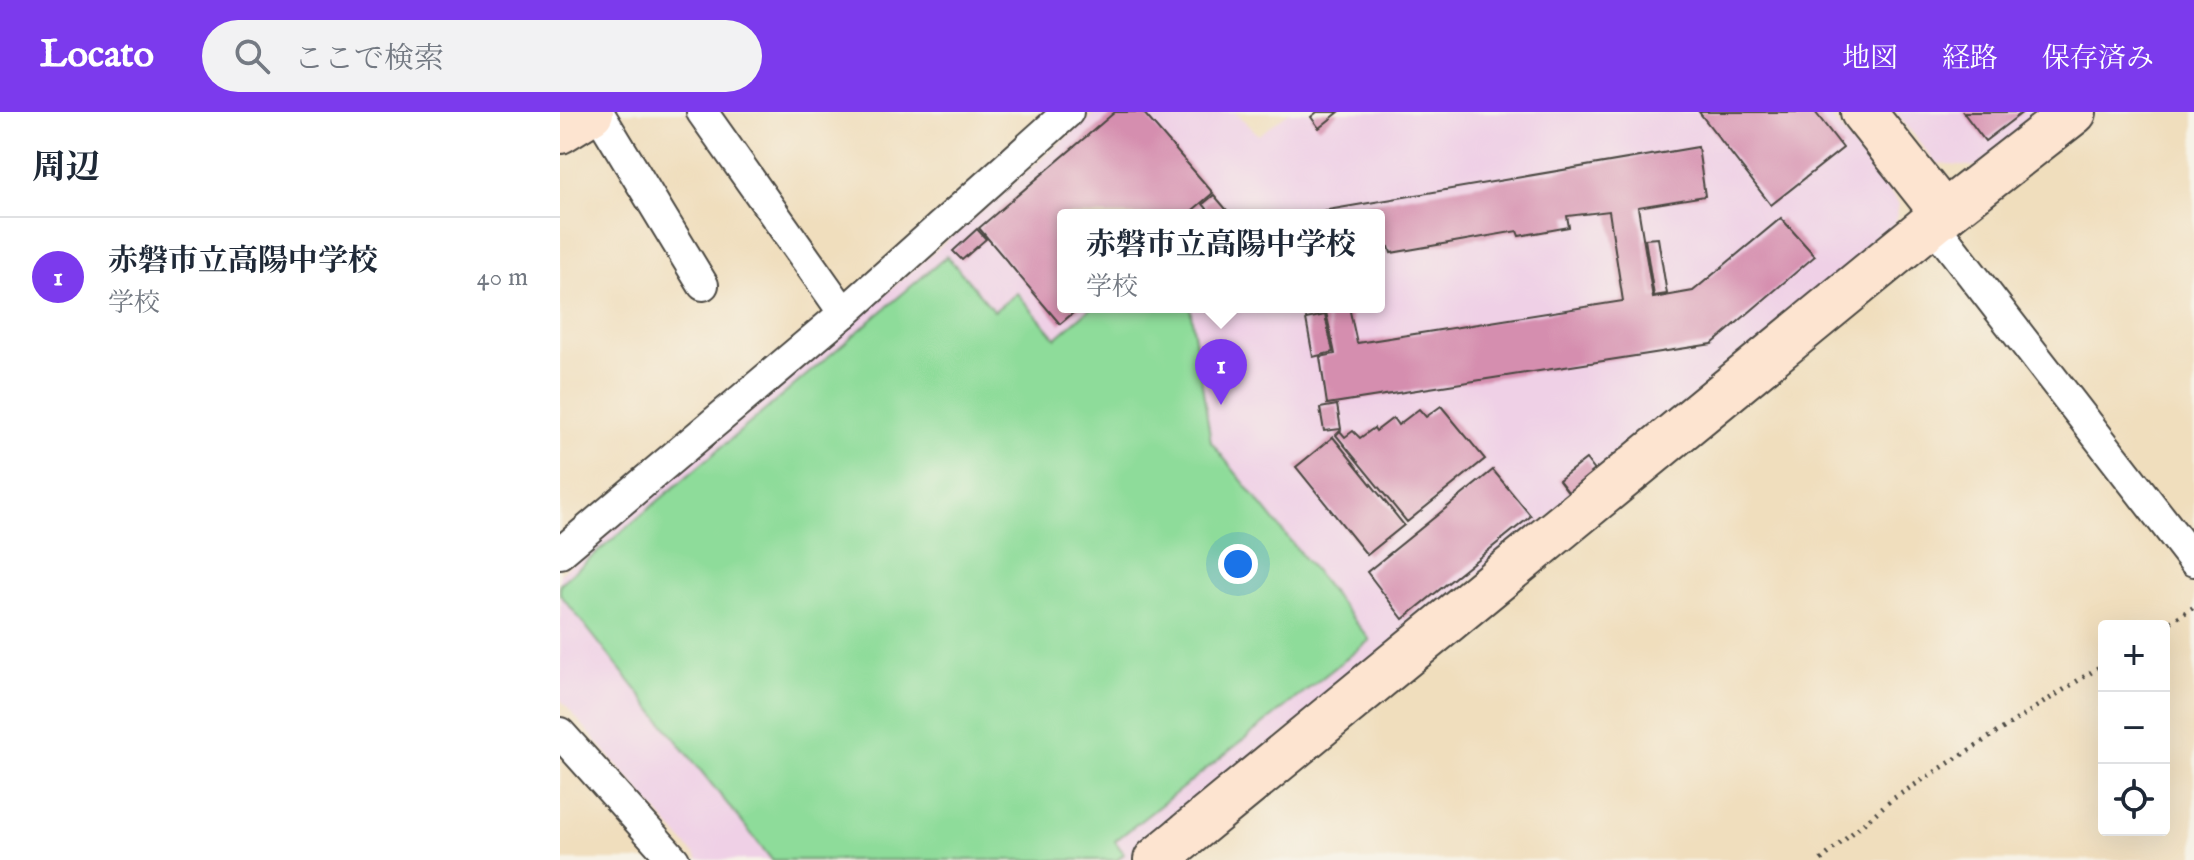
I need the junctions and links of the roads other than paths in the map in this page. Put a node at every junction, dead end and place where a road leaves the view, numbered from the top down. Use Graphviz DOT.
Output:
graph roads {
  1 [pos="591,112"];
  2 [pos="598,112"];
  3 [pos="702,112"];
  4 [pos="1068,112"];
  5 [pos="1863,112"];
  6 [pos="2074,112"];
  7 [pos="560,131"];
  8 [pos="1938,218"];
  9 [pos="703,285"];
  10 [pos="844,313"];
  11 [pos="560,553"];
  12 [pos="2194,561"];
  13 [pos="560,733"];
  14 [pos="674,860"];
  15 [pos="1156,860"];
  1 -- 7 [label="street"];
  2 -- 9 [label="street"];
  3 -- 10 [label="street"];
  4 -- 10 [label="street"];
  5 -- 8 [label="street"];
  6 -- 8 [label="street"];
  8 -- 12 [label="street"];
  8 -- 15 [label="street"];
  10 -- 11 [label="street"];
  13 -- 14 [label="street"];
}
